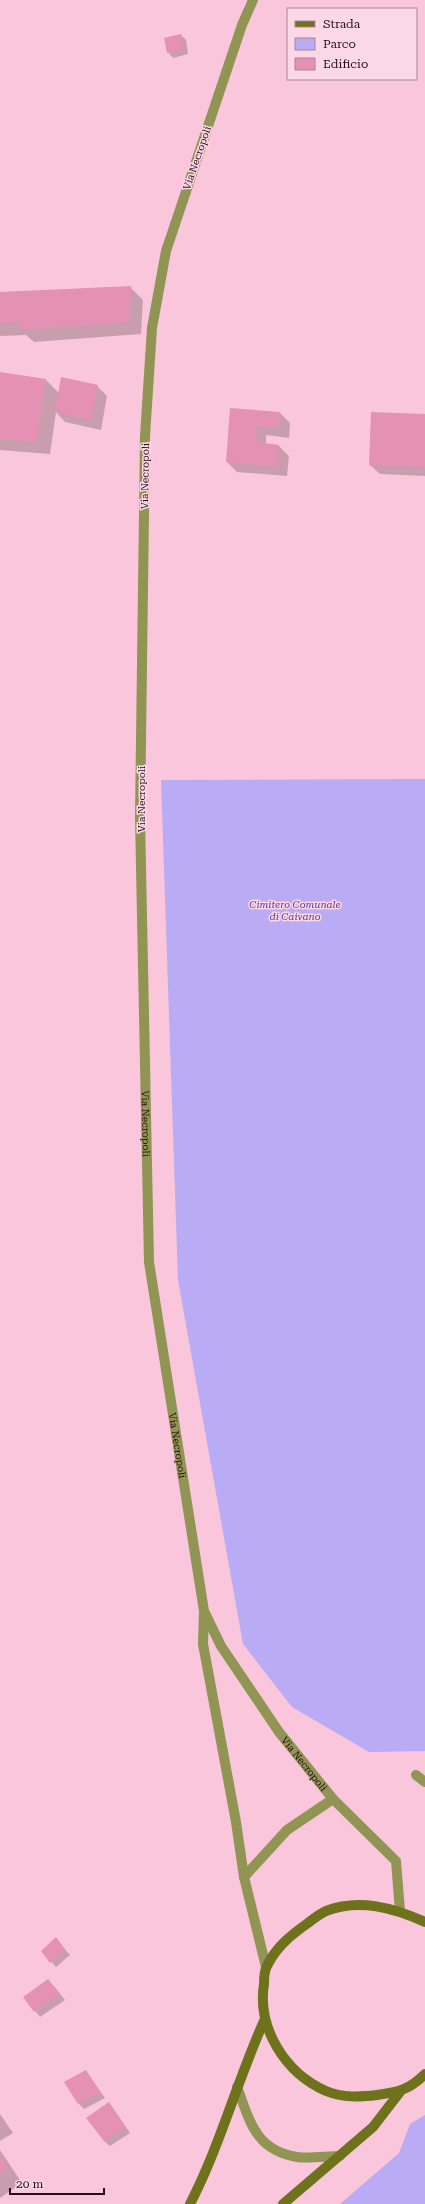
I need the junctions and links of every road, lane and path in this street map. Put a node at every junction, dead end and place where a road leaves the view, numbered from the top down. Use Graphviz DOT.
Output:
graph roads {
  1 [pos="253,0"];
  2 [pos="204,1611"];
  3 [pos="416,1775"];
  4 [pos="425,1782"];
  5 [pos="333,1799"];
  6 [pos="244,1877"];
  7 [pos="400,1911"];
  8 [pos="425,1922"];
  9 [pos="425,1928"];
  10 [pos="266,1968"];
  11 [pos="264,2021"];
  12 [pos="425,2074"];
  13 [pos="421,2080"];
  14 [pos="237,2086"];
  15 [pos="400,2092"];
  16 [pos="340,2156"];
  17 [pos="190,2204"];
  18 [pos="284,2204"];
  1 -- 2 [label="street, Via Necropoli"];
  2 -- 5 [label="street, Via Necropoli"];
  2 -- 6 [label="street, Via Necropoli"];
  3 -- 4 [label="street"];
  5 -- 6 [label="street"];
  5 -- 7 [label="street, Via Necropoli"];
  6 -- 10 [label="street, Via Necropoli"];
  7 -- 8 [label="street"];
  7 -- 9 [label="street"];
  7 -- 10 [label="street"];
  10 -- 11 [label="street"];
  11 -- 14 [label="street"];
  11 -- 15 [label="street"];
  12 -- 13 [label="street"];
  13 -- 15 [label="street"];
  14 -- 16 [label="street"];
  14 -- 17 [label="street"];
  15 -- 16 [label="street"];
  16 -- 18 [label="street"];
}
